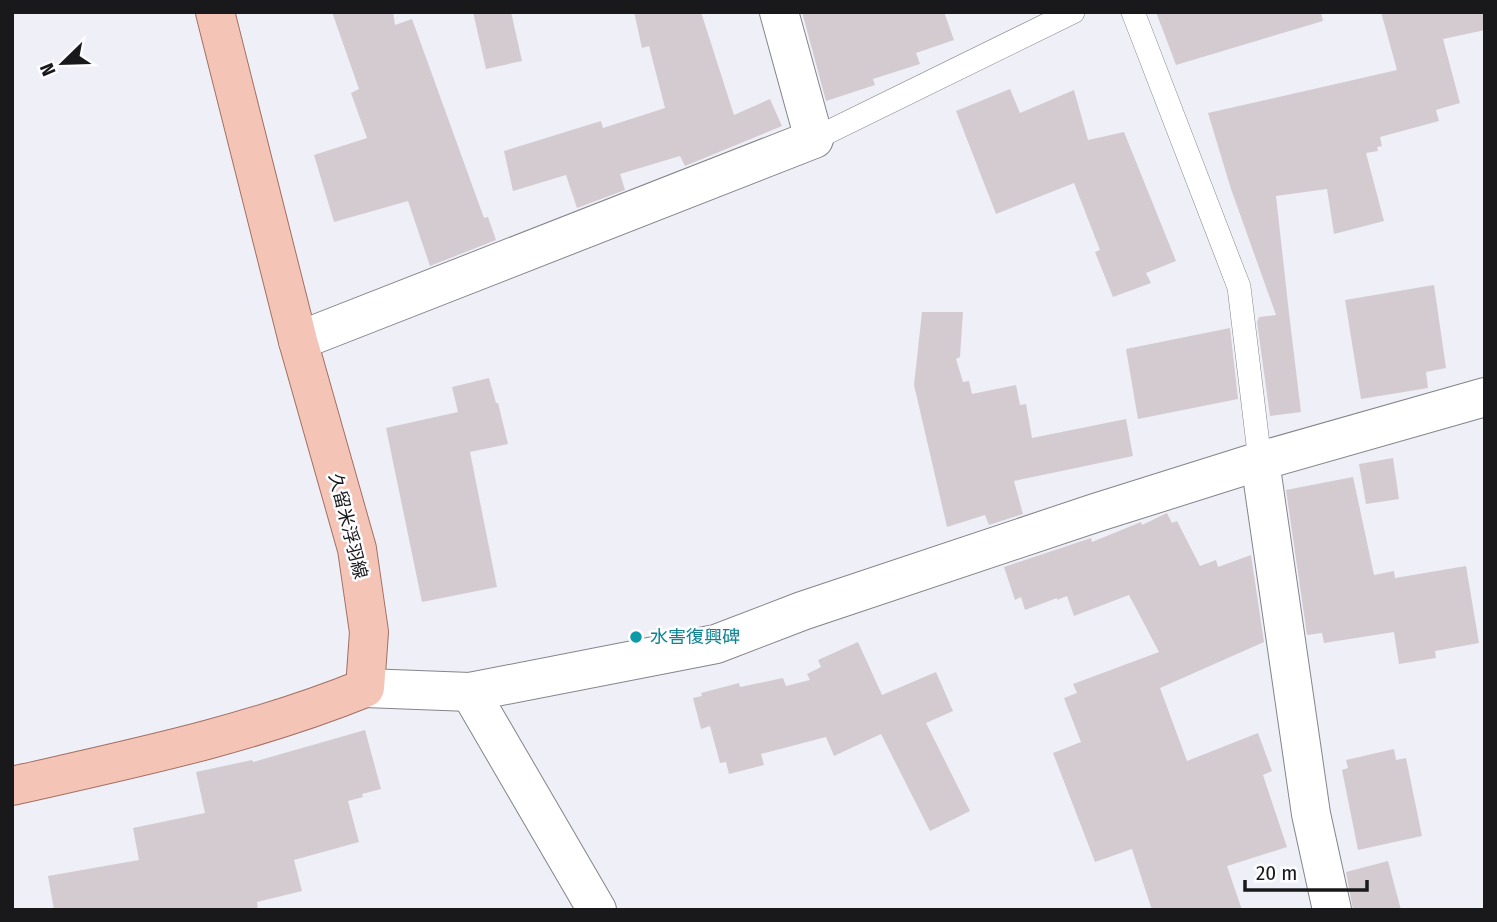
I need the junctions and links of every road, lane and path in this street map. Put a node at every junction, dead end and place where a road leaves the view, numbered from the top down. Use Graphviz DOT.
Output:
graph roads {
  1 [pos="215,12"];
  2 [pos="779,12"];
  3 [pos="1073,12"];
  4 [pos="1133,12"];
  5 [pos="814,139"];
  6 [pos="298,341"];
  7 [pos="1485,397"];
  8 [pos="1259,461"];
  9 [pos="365,688"];
  10 [pos="470,692"];
  11 [pos="12,786"];
  12 [pos="597,910"];
  13 [pos="1332,910"];
  1 -- 6 [label="main road, 久留米浮羽線"];
  2 -- 5 [label="street"];
  3 -- 5 [label="lane"];
  4 -- 8 [label="lane"];
  5 -- 6 [label="street"];
  6 -- 9 [label="main road, 久留米浮羽線"];
  7 -- 8 [label="street"];
  8 -- 10 [label="street"];
  8 -- 13 [label="street"];
  9 -- 10 [label="street"];
  9 -- 11 [label="main road"];
  10 -- 12 [label="street"];
}
